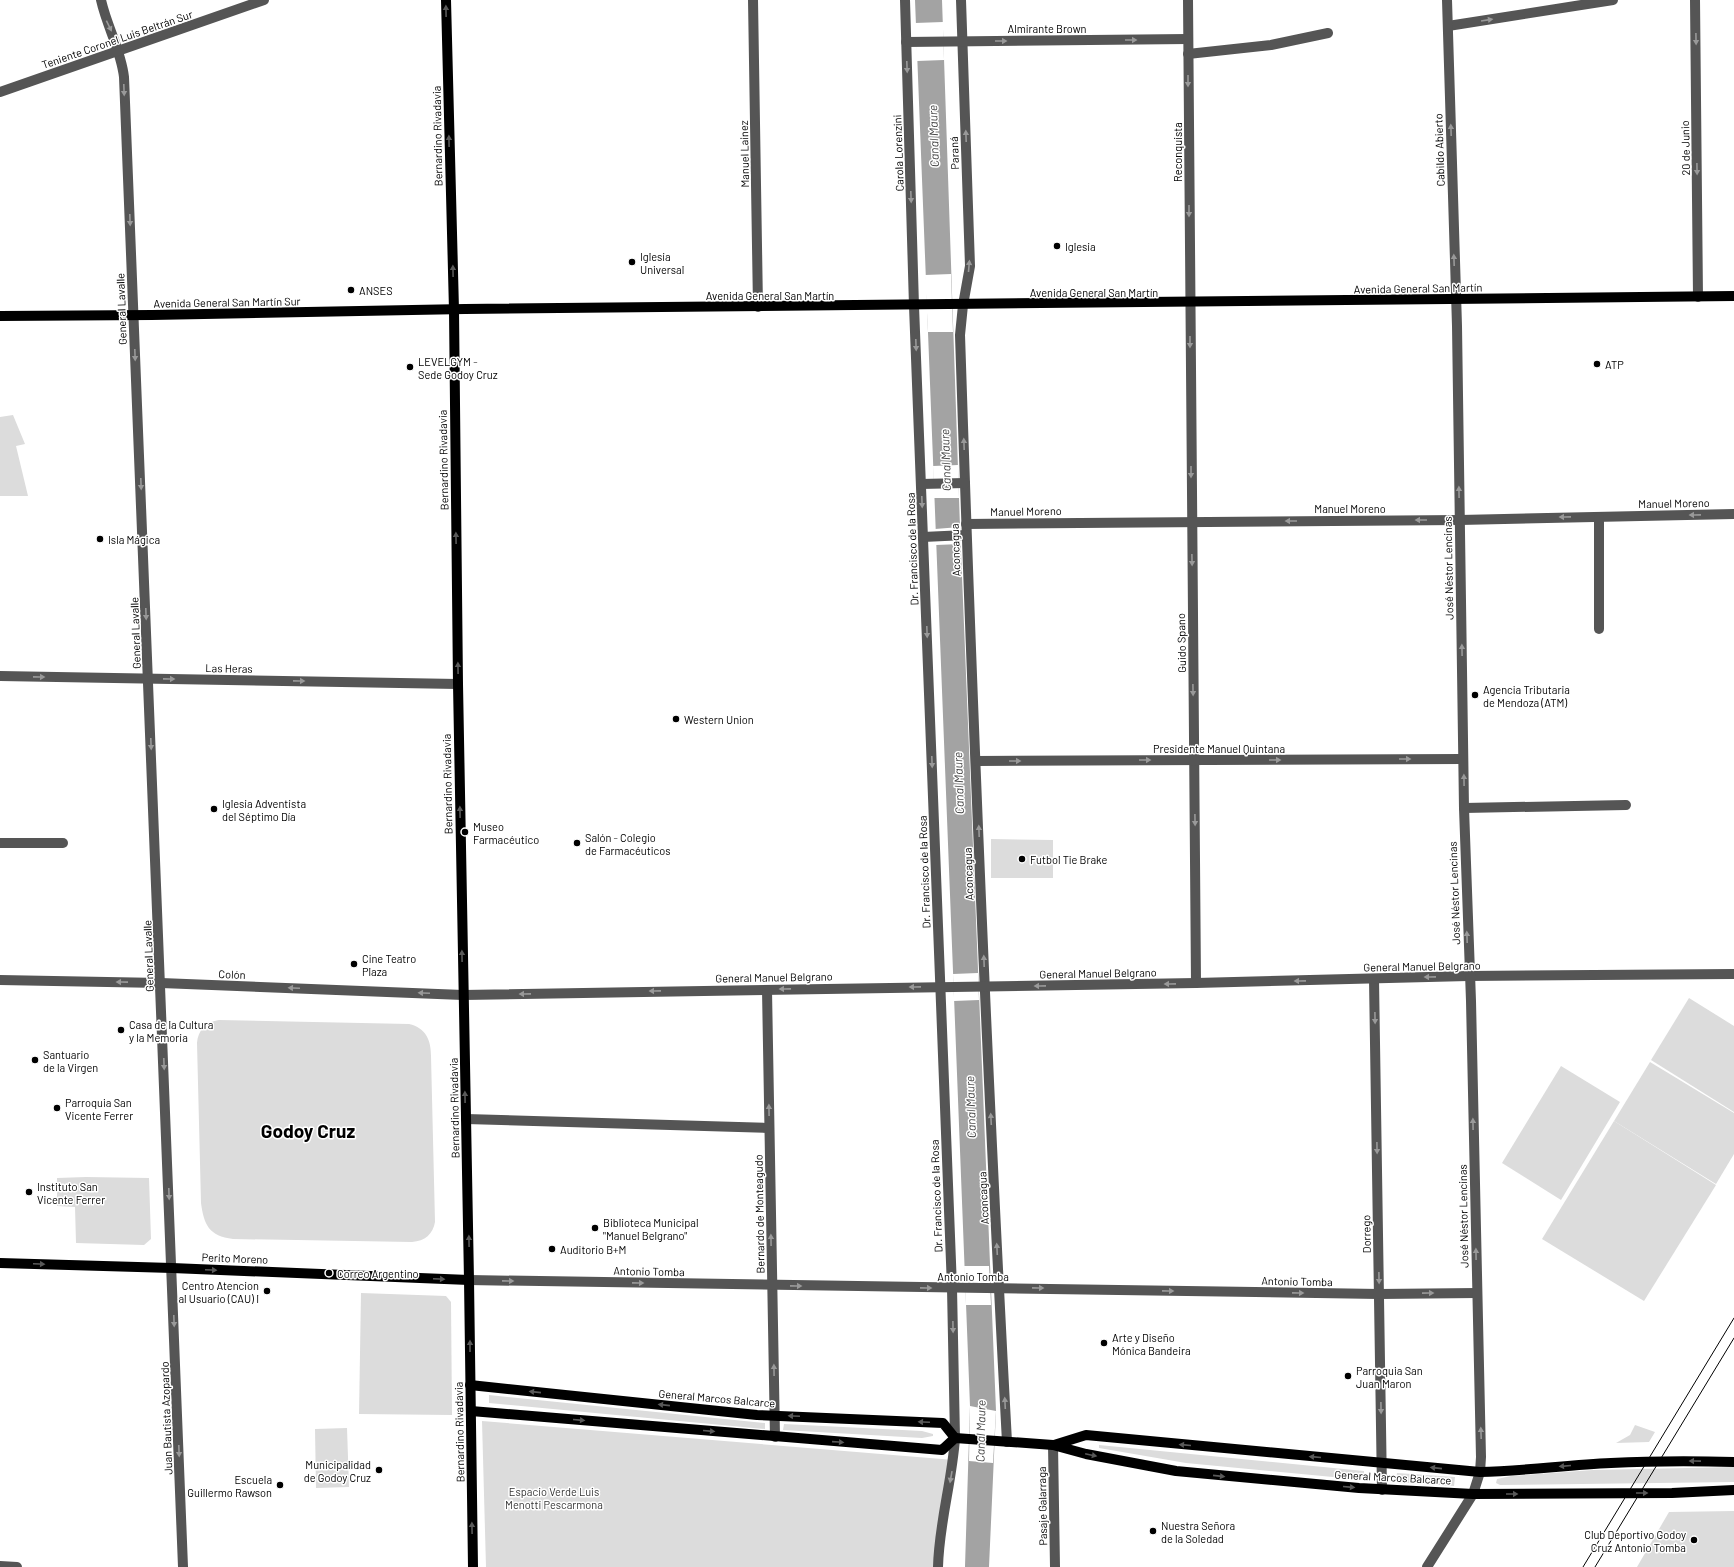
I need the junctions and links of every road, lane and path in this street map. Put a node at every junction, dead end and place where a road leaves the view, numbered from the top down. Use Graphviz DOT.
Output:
graph roads {
  1 [pos="101,0"];
  2 [pos="446,0"];
  3 [pos="754,0"];
  4 [pos="905,0"];
  5 [pos="961,0"];
  6 [pos="1188,0"];
  7 [pos="1447,0"];
  8 [pos="1613,0"];
  9 [pos="1695,0"];
  10 [pos="260,1"];
  11 [pos="1448,26"];
  12 [pos="1328,33"];
  13 [pos="1188,39"];
  14 [pos="962,41"];
  15 [pos="911,42"];
  16 [pos="119,51"];
  17 [pos="1188,54"];
  18 [pos="0,92"];
  19 [pos="1698,296"];
  20 [pos="1734,296"];
  21 [pos="1455,299"];
  22 [pos="1190,303"];
  23 [pos="957,305"];
  24 [pos="914,306"];
  25 [pos="758,307"];
  26 [pos="454,310"];
  27 [pos="0,316"];
  28 [pos="134,316"];
  29 [pos="962,483"];
  30 [pos="921,484"];
  31 [pos="1734,514"];
  32 [pos="1599,516"];
  33 [pos="1460,520"];
  34 [pos="1191,521"];
  35 [pos="966,524"];
  36 [pos="964,535"];
  37 [pos="923,537"];
  38 [pos="1599,628"];
  39 [pos="0,676"];
  40 [pos="149,679"];
  41 [pos="458,684"];
  42 [pos="1463,759"];
  43 [pos="1194,760"];
  44 [pos="976,761"];
  45 [pos="1626,805"];
  46 [pos="1464,808"];
  47 [pos="0,843"];
  48 [pos="63,843"];
  49 [pos="1734,974"];
  50 [pos="1468,976"];
  51 [pos="1374,979"];
  52 [pos="0,980"];
  53 [pos="161,983"];
  54 [pos="1196,983"];
  55 [pos="982,986"];
  56 [pos="941,987"];
  57 [pos="767,990"];
  58 [pos="463,995"];
  59 [pos="466,1119"];
  60 [pos="769,1128"];
  61 [pos="0,1263"];
  62 [pos="172,1268"];
  63 [pos="470,1280"];
  64 [pos="772,1285"];
  65 [pos="952,1288"];
  66 [pos="994,1288"];
  67 [pos="1477,1293"];
  68 [pos="1379,1294"];
  69 [pos="470,1385"];
  70 [pos="471,1411"];
  71 [pos="775,1415"];
  72 [pos="775,1437"];
  73 [pos="955,1438"];
  74 [pos="1007,1442"];
  75 [pos="1053,1445"];
  76 [pos="1734,1462"];
  77 [pos="1382,1463"];
  78 [pos="1480,1472"];
  79 [pos="1382,1490"];
  80 [pos="1734,1490"];
  81 [pos="1473,1494"];
  82 [pos="0,1566"];
  83 [pos="17,1567"];
  84 [pos="184,1567"];
  85 [pos="473,1567"];
  86 [pos="938,1567"];
  87 [pos="1055,1567"];
  88 [pos="1427,1567"];
  1 -- 16 [label="street, General Lavalle, one-way"];
  26 -- 2 [label="main road, Bernardino Rivadavia, one-way"];
  3 -- 25 [label="street, Manuel Lainez"];
  4 -- 15 [label="street, Carola Lorenzini"];
  5 -- 14 [label="street, Paraná"];
  6 -- 13 [label="street, Reconquista"];
  7 -- 11 [label="street, Cabildo Abierto"];
  11 -- 8 [label="street, one-way"];
  9 -- 19 [label="street, 20 de Junio, one-way"];
  10 -- 16 [label="street, Teniente Coronel Luis Beltrán Sur"];
  21 -- 11 [label="street, Cabildo Abierto, one-way"];
  12 -- 17 [label="street"];
  14 -- 13 [label="street, Almirante Brown, one-way"];
  13 -- 17 [label="street, Reconquista"];
  14 -- 15 [label="street, Almirante Brown"];
  23 -- 14 [label="street, Paraná, one-way"];
  15 -- 24 [label="street, Carola Lorenzini, one-way"];
  16 -- 18 [label="street, Teniente Coronel Luis Beltrán Sur"];
  16 -- 28 [label="street, General Lavalle, one-way"];
  17 -- 22 [label="street, Reconquista, one-way"];
  19 -- 20 [label="main road, Avenida General San Martín"];
  19 -- 21 [label="main road, Avenida General San Martín"];
  21 -- 22 [label="main road, Avenida General San Martín"];
  33 -- 21 [label="street, José Néstor Lencinas, one-way"];
  22 -- 23 [label="main road, Avenida General San Martín"];
  22 -- 34 [label="street, Guido Spano, one-way"];
  23 -- 24 [label="main road, Avenida General San Martín"];
  29 -- 23 [label="street, Aconcagua, one-way"];
  24 -- 25 [label="main road, Avenida General San Martín"];
  24 -- 30 [label="street, Dr. Francisco de la Rosa, one-way"];
  25 -- 26 [label="main road, Avenida General San Martín"];
  26 -- 28 [label="main road, Avenida General San Martín Sur"];
  41 -- 26 [label="main road, Bernardino Rivadavia, one-way"];
  27 -- 28 [label="main road, Avenida General San Martín Sur"];
  28 -- 40 [label="street, General Lavalle, one-way"];
  29 -- 30 [label="street"];
  29 -- 35 [label="street, Aconcagua"];
  30 -- 37 [label="street, Dr. Francisco de la Rosa, one-way"];
  31 -- 32 [label="street, Manuel Moreno, one-way"];
  32 -- 33 [label="street, Manuel Moreno, one-way"];
  32 -- 38 [label="street"];
  33 -- 34 [label="street, Manuel Moreno, one-way"];
  42 -- 33 [label="street, José Néstor Lencinas, one-way"];
  34 -- 35 [label="street, Manuel Moreno"];
  34 -- 43 [label="street, Guido Spano, one-way"];
  35 -- 36 [label="street, Aconcagua"];
  36 -- 37 [label="street"];
  36 -- 44 [label="street, Aconcagua"];
  37 -- 56 [label="street, Dr. Francisco de la Rosa, one-way"];
  39 -- 40 [label="street, Las Heras, one-way"];
  40 -- 41 [label="street, Las Heras, one-way"];
  40 -- 53 [label="street, General Lavalle, one-way"];
  58 -- 41 [label="main road, Bernardino Rivadavia, one-way"];
  43 -- 42 [label="street, Presidente Manuel Quintana, one-way"];
  46 -- 42 [label="street, José Néstor Lencinas, one-way"];
  44 -- 43 [label="street, Presidente Manuel Quintana, one-way"];
  43 -- 54 [label="street, Guido Spano, one-way"];
  55 -- 44 [label="street, Aconcagua, one-way"];
  45 -- 46 [label="street"];
  50 -- 46 [label="street, José Néstor Lencinas, one-way"];
  47 -- 48 [label="street"];
  49 -- 50 [label="street, General Manuel Belgrano"];
  50 -- 51 [label="street, General Manuel Belgrano, one-way"];
  67 -- 50 [label="street, José Néstor Lencinas, one-way"];
  51 -- 54 [label="street, General Manuel Belgrano, one-way"];
  51 -- 68 [label="street, Dorrego, one-way"];
  53 -- 52 [label="street, Colón, one-way"];
  58 -- 53 [label="street, Colón, one-way"];
  53 -- 62 [label="street, General Lavalle, one-way"];
  54 -- 55 [label="street, General Manuel Belgrano, one-way"];
  55 -- 56 [label="street, General Manuel Belgrano"];
  66 -- 55 [label="street, Aconcagua, one-way"];
  56 -- 57 [label="street, General Manuel Belgrano, one-way"];
  56 -- 65 [label="street, Dr. Francisco de la Rosa"];
  57 -- 58 [label="street, General Manuel Belgrano, one-way"];
  60 -- 57 [label="street, Bernardo de Monteagudo, one-way"];
  59 -- 58 [label="main road, Bernardino Rivadavia, one-way"];
  59 -- 60 [label="street"];
  63 -- 59 [label="main road, Bernardino Rivadavia, one-way"];
  64 -- 60 [label="street, Bernardo de Monteagudo, one-way"];
  61 -- 62 [label="main road, Perito Moreno, one-way"];
  62 -- 63 [label="main road, Perito Moreno, one-way"];
  62 -- 84 [label="street, Juan Bautista Azopardo, one-way"];
  63 -- 64 [label="street, Antonio Tomba, one-way"];
  69 -- 63 [label="main road, Bernardino Rivadavia, one-way"];
  64 -- 65 [label="street, Antonio Tomba, one-way"];
  71 -- 64 [label="street, Bernardo de Monteagudo, one-way"];
  65 -- 66 [label="street, Antonio Tomba"];
  65 -- 73 [label="street, Dr. Francisco de la Rosa, one-way"];
  66 -- 68 [label="street, Antonio Tomba, one-way"];
  74 -- 66 [label="street, Aconcagua, one-way"];
  68 -- 67 [label="street, Antonio Tomba, one-way"];
  78 -- 67 [label="street, José Néstor Lencinas, one-way"];
  68 -- 77 [label="street, Dorrego, one-way"];
  69 -- 70 [label="main road, Bernardino Rivadavia"];
  71 -- 69 [label="main road, General Marcos Balcarce, one-way"];
  70 -- 72 [label="main road, one-way"];
  85 -- 70 [label="main road, Bernardino Rivadavia, one-way"];
  71 -- 72 [label="street, Bernardo de Monteagudo"];
  73 -- 71 [label="main road, General Marcos Balcarce, one-way"];
  72 -- 73 [label="main road, one-way"];
  73 -- 74 [label="main road, General Marcos Balcarce"];
  73 -- 86 [label="street, Dr. Francisco de la Rosa, one-way"];
  74 -- 75 [label="main road, General Marcos Balcarce"];
  77 -- 75 [label="main road, General Marcos Balcarce, one-way"];
  75 -- 79 [label="main road, General Marcos Balcarce, one-way"];
  75 -- 87 [label="street, Pasaje Galarraga"];
  76 -- 78 [label="main road, General Marcos Balcarce, one-way"];
  78 -- 77 [label="main road, General Marcos Balcarce, one-way"];
  77 -- 79 [label="street, Dorrego"];
  78 -- 81 [label="street, José Néstor Lencinas"];
  79 -- 81 [label="main road, General Marcos Balcarce"];
  81 -- 80 [label="main road, General Marcos Balcarce, one-way"];
  81 -- 88 [label="street, José Néstor Lencinas"];
  82 -- 83 [label="street"];
}
